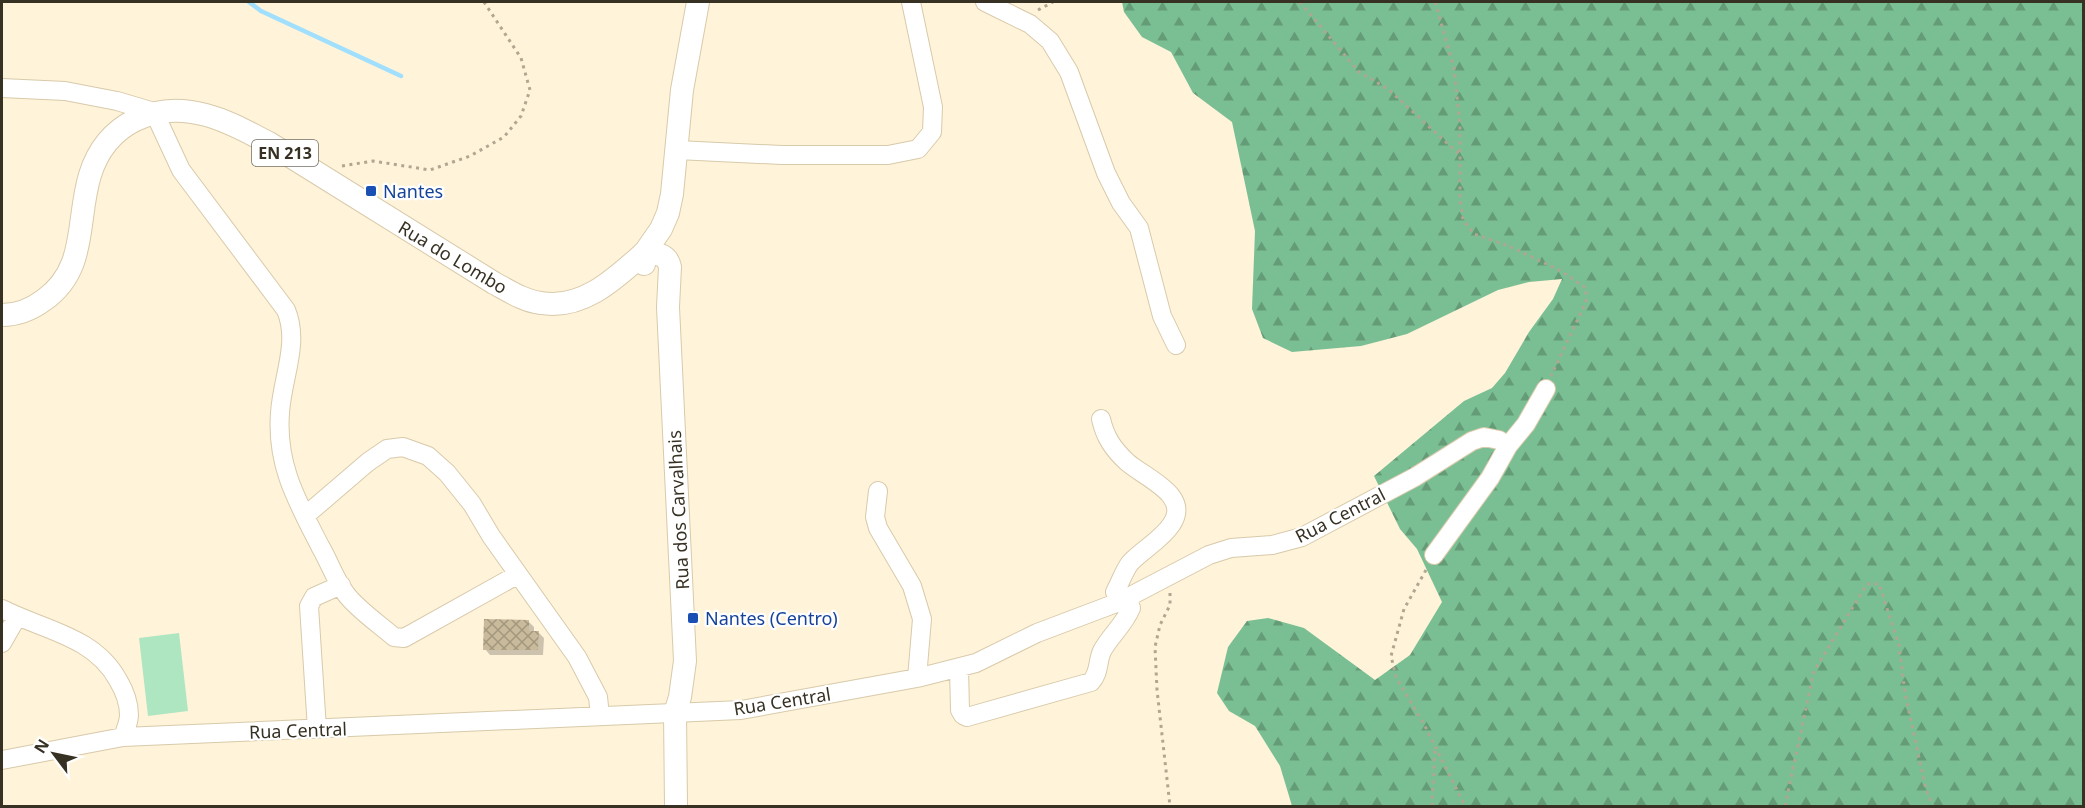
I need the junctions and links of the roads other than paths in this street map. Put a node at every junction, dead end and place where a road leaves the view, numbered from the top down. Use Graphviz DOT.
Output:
graph roads {
  1 [pos="698,2"];
  2 [pos="911,2"];
  3 [pos="985,2"];
  4 [pos="2,88"];
  5 [pos="154,112"];
  6 [pos="676,150"];
  7 [pos="650,266"];
  8 [pos="2,315"];
  9 [pos="1176,345"];
  10 [pos="1546,389"];
  11 [pos="1101,419"];
  12 [pos="1508,446"];
  13 [pos="878,491"];
  14 [pos="305,516"];
  15 [pos="1434,555"];
  16 [pos="517,575"];
  17 [pos="341,585"];
  18 [pos="1123,600"];
  19 [pos="9,613"];
  20 [pos="2,644"];
  21 [pos="959,668"];
  22 [pos="916,678"];
  23 [pos="675,713"];
  24 [pos="600,716"];
  25 [pos="317,729"];
  26 [pos="123,737"];
  27 [pos="2,760"];
  28 [pos="676,807"];
  1 -- 6 [label="main road, EN 213"];
  2 -- 6 [label="street"];
  3 -- 9 [label="street"];
  4 -- 5 [label="street"];
  5 -- 7 [label="main road, Rua do Lombo / EN 213"];
  5 -- 8 [label="main road, Rua do Lombo / EN 213"];
  5 -- 14 [label="street"];
  6 -- 7 [label="main road, EN 213"];
  7 -- 23 [label="main road, Rua dos Carvalhais"];
  10 -- 12 [label="street"];
  11 -- 18 [label="street"];
  12 -- 15 [label="street"];
  12 -- 18 [label="street, Rua Central"];
  13 -- 22 [label="street"];
  14 -- 16 [label="street"];
  14 -- 17 [label="street"];
  16 -- 17 [label="street"];
  16 -- 24 [label="street"];
  17 -- 25 [label="street"];
  18 -- 21 [label="street, Rua Central"];
  18 -- 21 [label="street"];
  19 -- 20 [label="street"];
  19 -- 26 [label="street"];
  21 -- 22 [label="street, Rua Central"];
  22 -- 23 [label="street, Rua Central"];
  23 -- 24 [label="street, Rua Central"];
  23 -- 28 [label="main road, Rua dos Carvalhais"];
  24 -- 25 [label="street, Rua Central"];
  25 -- 26 [label="street, Rua Central"];
  26 -- 27 [label="street, Rua Central"];
}
